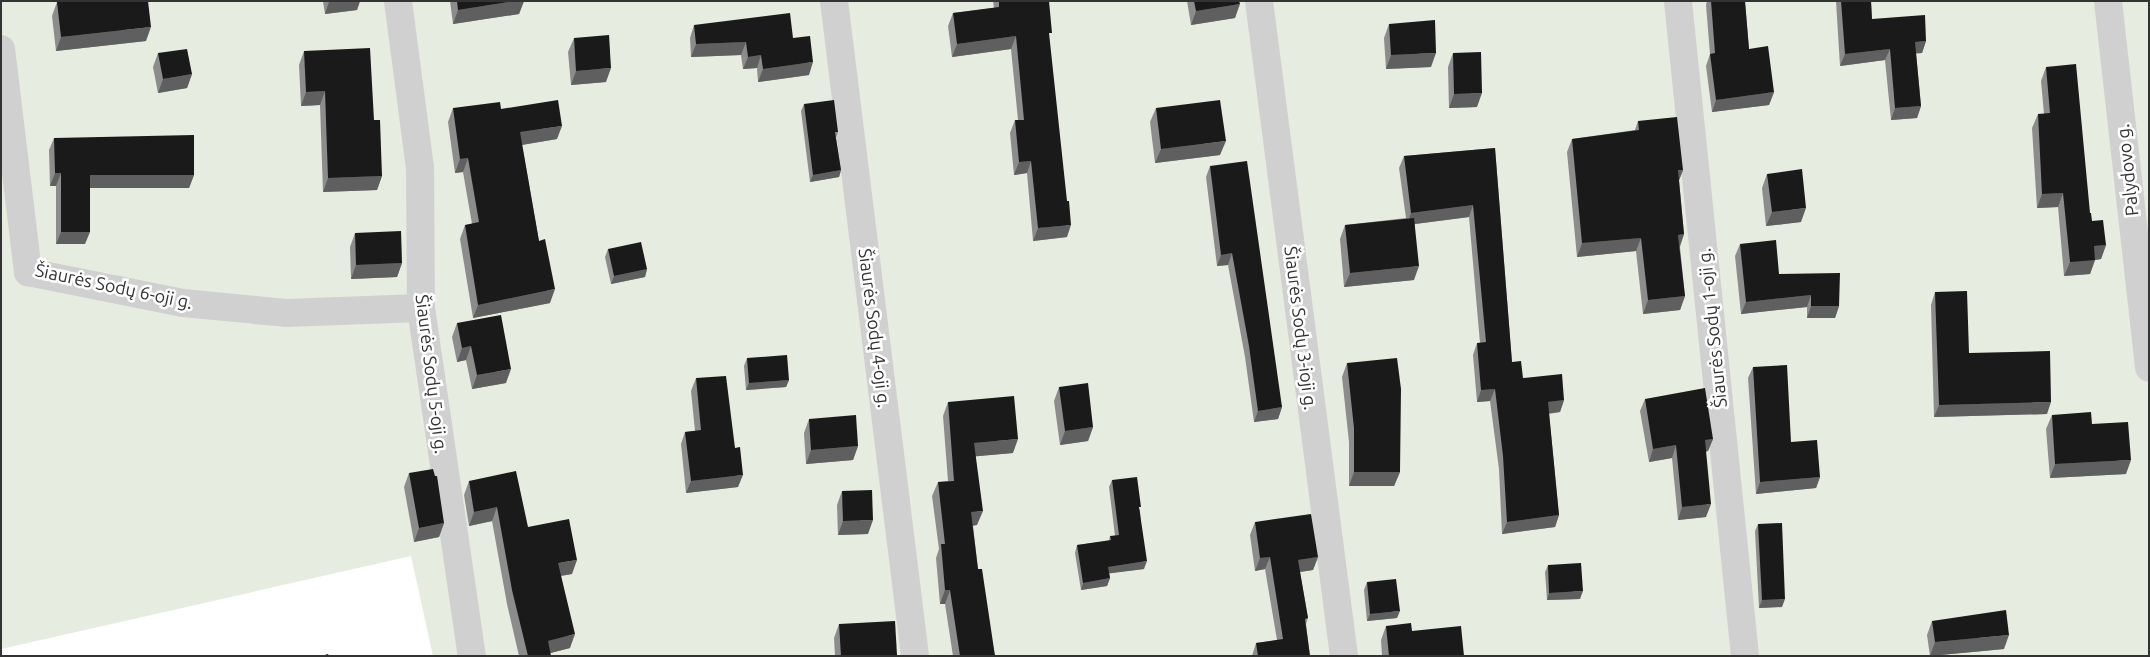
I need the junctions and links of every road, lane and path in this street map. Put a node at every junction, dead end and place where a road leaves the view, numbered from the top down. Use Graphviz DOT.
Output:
graph roads {
  1 [pos="398,1"];
  2 [pos="834,1"];
  3 [pos="1259,1"];
  4 [pos="1678,1"];
  5 [pos="2108,1"];
  6 [pos="1,49"];
  7 [pos="421,308"];
  8 [pos="2149,368"];
  9 [pos="472,656"];
  10 [pos="915,656"];
  11 [pos="1344,656"];
  12 [pos="1745,656"];
  1 -- 7 [label="street, Šiaurės Sodų 5-oji g."];
  2 -- 10 [label="street, Šiaurės Sodų 4-oji g."];
  3 -- 11 [label="street, Šiaurės Sodų 3-ioji g."];
  4 -- 12 [label="street, Šiaurės Sodų 1-oji g."];
  5 -- 8 [label="street, Palydovo g."];
  6 -- 7 [label="street, Šiaurės Sodų 6-oji g."];
  7 -- 9 [label="street, Šiaurės Sodų 5-oji g."];
}
